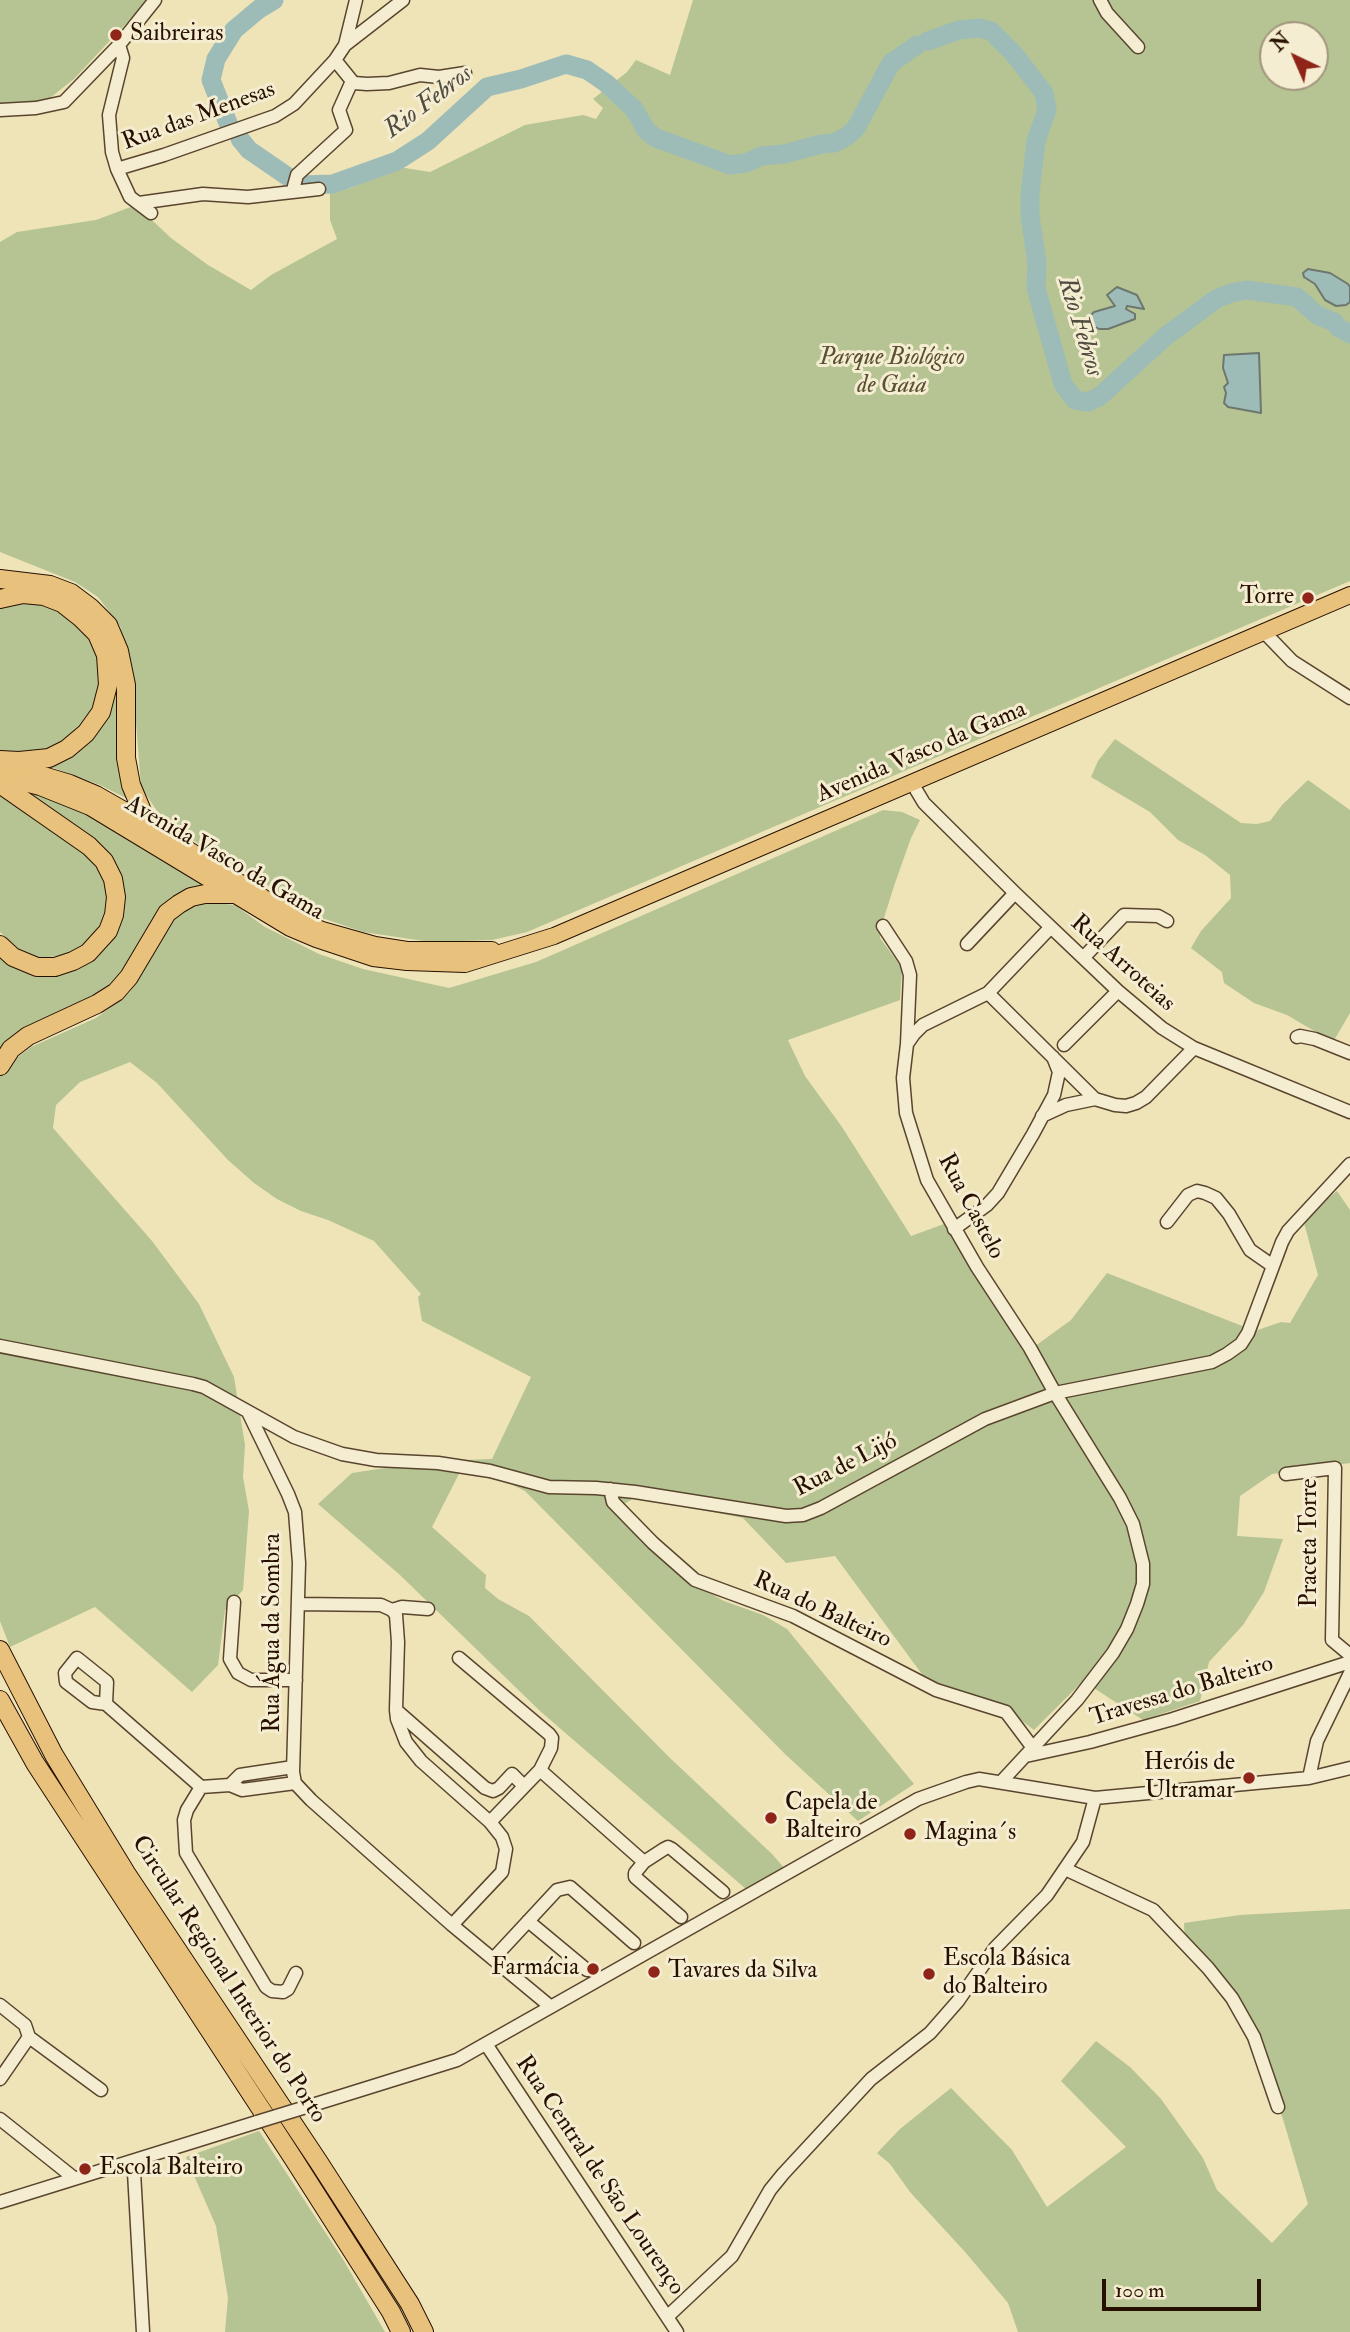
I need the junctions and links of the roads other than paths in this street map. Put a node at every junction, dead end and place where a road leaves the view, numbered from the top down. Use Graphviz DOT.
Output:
graph roads {
  1 [pos="155,0"];
  2 [pos="356,0"];
  3 [pos="403,0"];
  4 [pos="1100,0"];
  5 [pos="119,45"];
  6 [pos="345,45"];
  7 [pos="1138,47"];
  8 [pos="335,60"];
  9 [pos="465,73"];
  10 [pos="352,81"];
  11 [pos="0,110"];
  12 [pos="117,169"];
  13 [pos="295,184"];
  14 [pos="319,189"];
  15 [pos="139,203"];
  16 [pos="150,213"];
  17 [pos="0,579"];
  18 [pos="1350,595"];
  19 [pos="0,599"];
  20 [pos="1264,632"];
  21 [pos="1350,698"];
  22 [pos="0,761"];
  23 [pos="0,777"];
  24 [pos="912,783"];
  25 [pos="0,784"];
  26 [pos="147,823"];
  27 [pos="1014,893"];
  28 [pos="234,894"];
  29 [pos="1167,921"];
  30 [pos="883,926"];
  31 [pos="1050,928"];
  32 [pos="967,944"];
  33 [pos="0,945"];
  34 [pos="512,950"];
  35 [pos="1084,957"];
  36 [pos="1118,991"];
  37 [pos="988,993"];
  38 [pos="1297,1037"];
  39 [pos="907,1044"];
  40 [pos="1064,1045"];
  41 [pos="1194,1048"];
  42 [pos="1350,1053"];
  43 [pos="1053,1057"];
  44 [pos="0,1066"];
  45 [pos="1096,1099"];
  46 [pos="1350,1112"];
  47 [pos="1042,1117"];
  48 [pos="1350,1164"];
  49 [pos="1167,1222"];
  50 [pos="954,1229"];
  51 [pos="1273,1266"];
  52 [pos="0,1346"];
  53 [pos="1055,1393"];
  54 [pos="249,1414"];
  55 [pos="1286,1474"];
  56 [pos="610,1489"];
  57 [pos="234,1602"];
  58 [pos="298,1604"];
  59 [pos="428,1609"];
  60 [pos="392,1610"];
  61 [pos="0,1650"];
  62 [pos="1350,1655"];
  63 [pos="459,1658"];
  64 [pos="1350,1662"];
  65 [pos="1350,1673"];
  66 [pos="296,1680"];
  67 [pos="0,1700"];
  68 [pos="106,1704"];
  69 [pos="396,1710"];
  70 [pos="1029,1752"];
  71 [pos="293,1767"];
  72 [pos="1350,1768"];
  73 [pos="540,1770"];
  74 [pos="1309,1778"];
  75 [pos="1001,1782"];
  76 [pos="295,1783"];
  77 [pos="230,1785"];
  78 [pos="524,1786"];
  79 [pos="201,1787"];
  80 [pos="1095,1798"];
  81 [pos="490,1822"];
  82 [pos="644,1862"];
  83 [pos="1065,1869"];
  84 [pos="723,1892"];
  85 [pos="681,1917"];
  86 [pos="528,1921"];
  87 [pos="452,1925"];
  88 [pos="634,1943"];
  89 [pos="493,1959"];
  90 [pos="587,1970"];
  91 [pos="296,1973"];
  92 [pos="0,2005"];
  93 [pos="551,2007"];
  94 [pos="29,2037"];
  95 [pos="485,2044"];
  96 [pos="0,2079"];
  97 [pos="101,2090"];
  98 [pos="1278,2107"];
  99 [pos="0,2119"];
  100 [pos="132,2161"];
  101 [pos="74,2178"];
  102 [pos="0,2202"];
  103 [pos="667,2317"];
  104 [pos="143,2332"];
  105 [pos="401,2332"];
  106 [pos="424,2332"];
  107 [pos="677,2332"];
  1 -- 5 [label="street"];
  2 -- 6 [label="street"];
  3 -- 6 [label="street"];
  4 -- 7 [label="street"];
  5 -- 11 [label="street"];
  5 -- 12 [label="street, Rua das Menesas"];
  6 -- 8 [label="street, Rua das Menesas"];
  8 -- 10 [label="street"];
  8 -- 12 [label="street, Rua das Menesas"];
  9 -- 10 [label="street"];
  10 -- 13 [label="street"];
  12 -- 15 [label="street"];
  13 -- 14 [label="street"];
  13 -- 15 [label="street"];
  15 -- 16 [label="street"];
  17 -- 26 [label="highway"];
  18 -- 20 [label="main road, Avenida Vasco da Gama"];
  19 -- 22 [label="highway"];
  20 -- 21 [label="street"];
  20 -- 24 [label="main road, Avenida Vasco da Gama"];
  22 -- 26 [label="main road, Avenida Vasco da Gama"];
  23 -- 28 [label="main road, Avenida Vasco da Gama"];
  24 -- 27 [label="street, Rua Arroteias"];
  24 -- 34 [label="main road, Avenida Vasco da Gama"];
  25 -- 33 [label="highway"];
  26 -- 34 [label="main road, Avenida Vasco da Gama"];
  27 -- 31 [label="street, Rua Arroteias"];
  27 -- 32 [label="street"];
  28 -- 34 [label="main road, Avenida Vasco da Gama"];
  28 -- 44 [label="highway"];
  29 -- 35 [label="street"];
  30 -- 39 [label="street, Rua Castelo"];
  31 -- 35 [label="street, Rua Arroteias"];
  31 -- 37 [label="street"];
  35 -- 36 [label="street, Rua Arroteias"];
  36 -- 40 [label="street"];
  36 -- 41 [label="street, Rua Arroteias"];
  37 -- 39 [label="street"];
  37 -- 43 [label="street"];
  38 -- 42 [label="street"];
  39 -- 50 [label="street, Rua Castelo"];
  41 -- 45 [label="street"];
  41 -- 46 [label="street, Rua Arroteias"];
  43 -- 45 [label="street"];
  43 -- 47 [label="street"];
  45 -- 47 [label="street"];
  47 -- 50 [label="street"];
  48 -- 51 [label="street, Rua de Lijó"];
  49 -- 51 [label="street"];
  50 -- 53 [label="street, Rua Castelo"];
  51 -- 53 [label="street, Rua de Lijó"];
  52 -- 54 [label="street"];
  53 -- 56 [label="street, Rua de Lijó"];
  53 -- 70 [label="street, Rua Castelo"];
  54 -- 56 [label="street, Rua de Lijó"];
  54 -- 58 [label="street, Rua Água da Sombra"];
  55 -- 62 [label="street, Praceta Torre"];
  56 -- 70 [label="street, Rua do Balteiro"];
  57 -- 66 [label="street"];
  58 -- 60 [label="street"];
  58 -- 66 [label="street, Rua Água da Sombra"];
  59 -- 60 [label="street"];
  60 -- 69 [label="street"];
  61 -- 106 [label="highway, Circular Regional Interior do Porto"];
  63 -- 73 [label="street"];
  64 -- 70 [label="street, Travessa do Balteiro"];
  65 -- 74 [label="street"];
  66 -- 71 [label="street, Rua Água da Sombra"];
  67 -- 105 [label="highway, Circular Regional Interior do Porto"];
  68 -- 79 [label="street"];
  69 -- 78 [label="street"];
  69 -- 81 [label="street"];
  70 -- 75 [label="street, Rua Castelo"];
  71 -- 76 [label="street, Rua Água da Sombra"];
  71 -- 77 [label="street"];
  72 -- 74 [label="street"];
  73 -- 78 [label="street"];
  73 -- 82 [label="street"];
  74 -- 80 [label="street"];
  75 -- 80 [label="street"];
  75 -- 93 [label="street"];
  76 -- 77 [label="street"];
  76 -- 87 [label="street"];
  77 -- 79 [label="street"];
  78 -- 81 [label="street"];
  79 -- 91 [label="street"];
  80 -- 83 [label="street"];
  81 -- 87 [label="street"];
  82 -- 84 [label="street"];
  82 -- 85 [label="street"];
  83 -- 98 [label="street"];
  83 -- 103 [label="street"];
  86 -- 88 [label="street"];
  86 -- 89 [label="street"];
  86 -- 90 [label="street"];
  87 -- 89 [label="street"];
  89 -- 93 [label="street"];
  92 -- 94 [label="street"];
  93 -- 95 [label="street"];
  94 -- 96 [label="street"];
  94 -- 97 [label="street"];
  95 -- 100 [label="street, bridge"];
  95 -- 103 [label="street, Rua Central de São Lourenço"];
  99 -- 101 [label="street"];
  100 -- 101 [label="street"];
  100 -- 104 [label="street"];
  101 -- 102 [label="street"];
  103 -- 107 [label="street, Rua Central de São Lourenço"];
}
